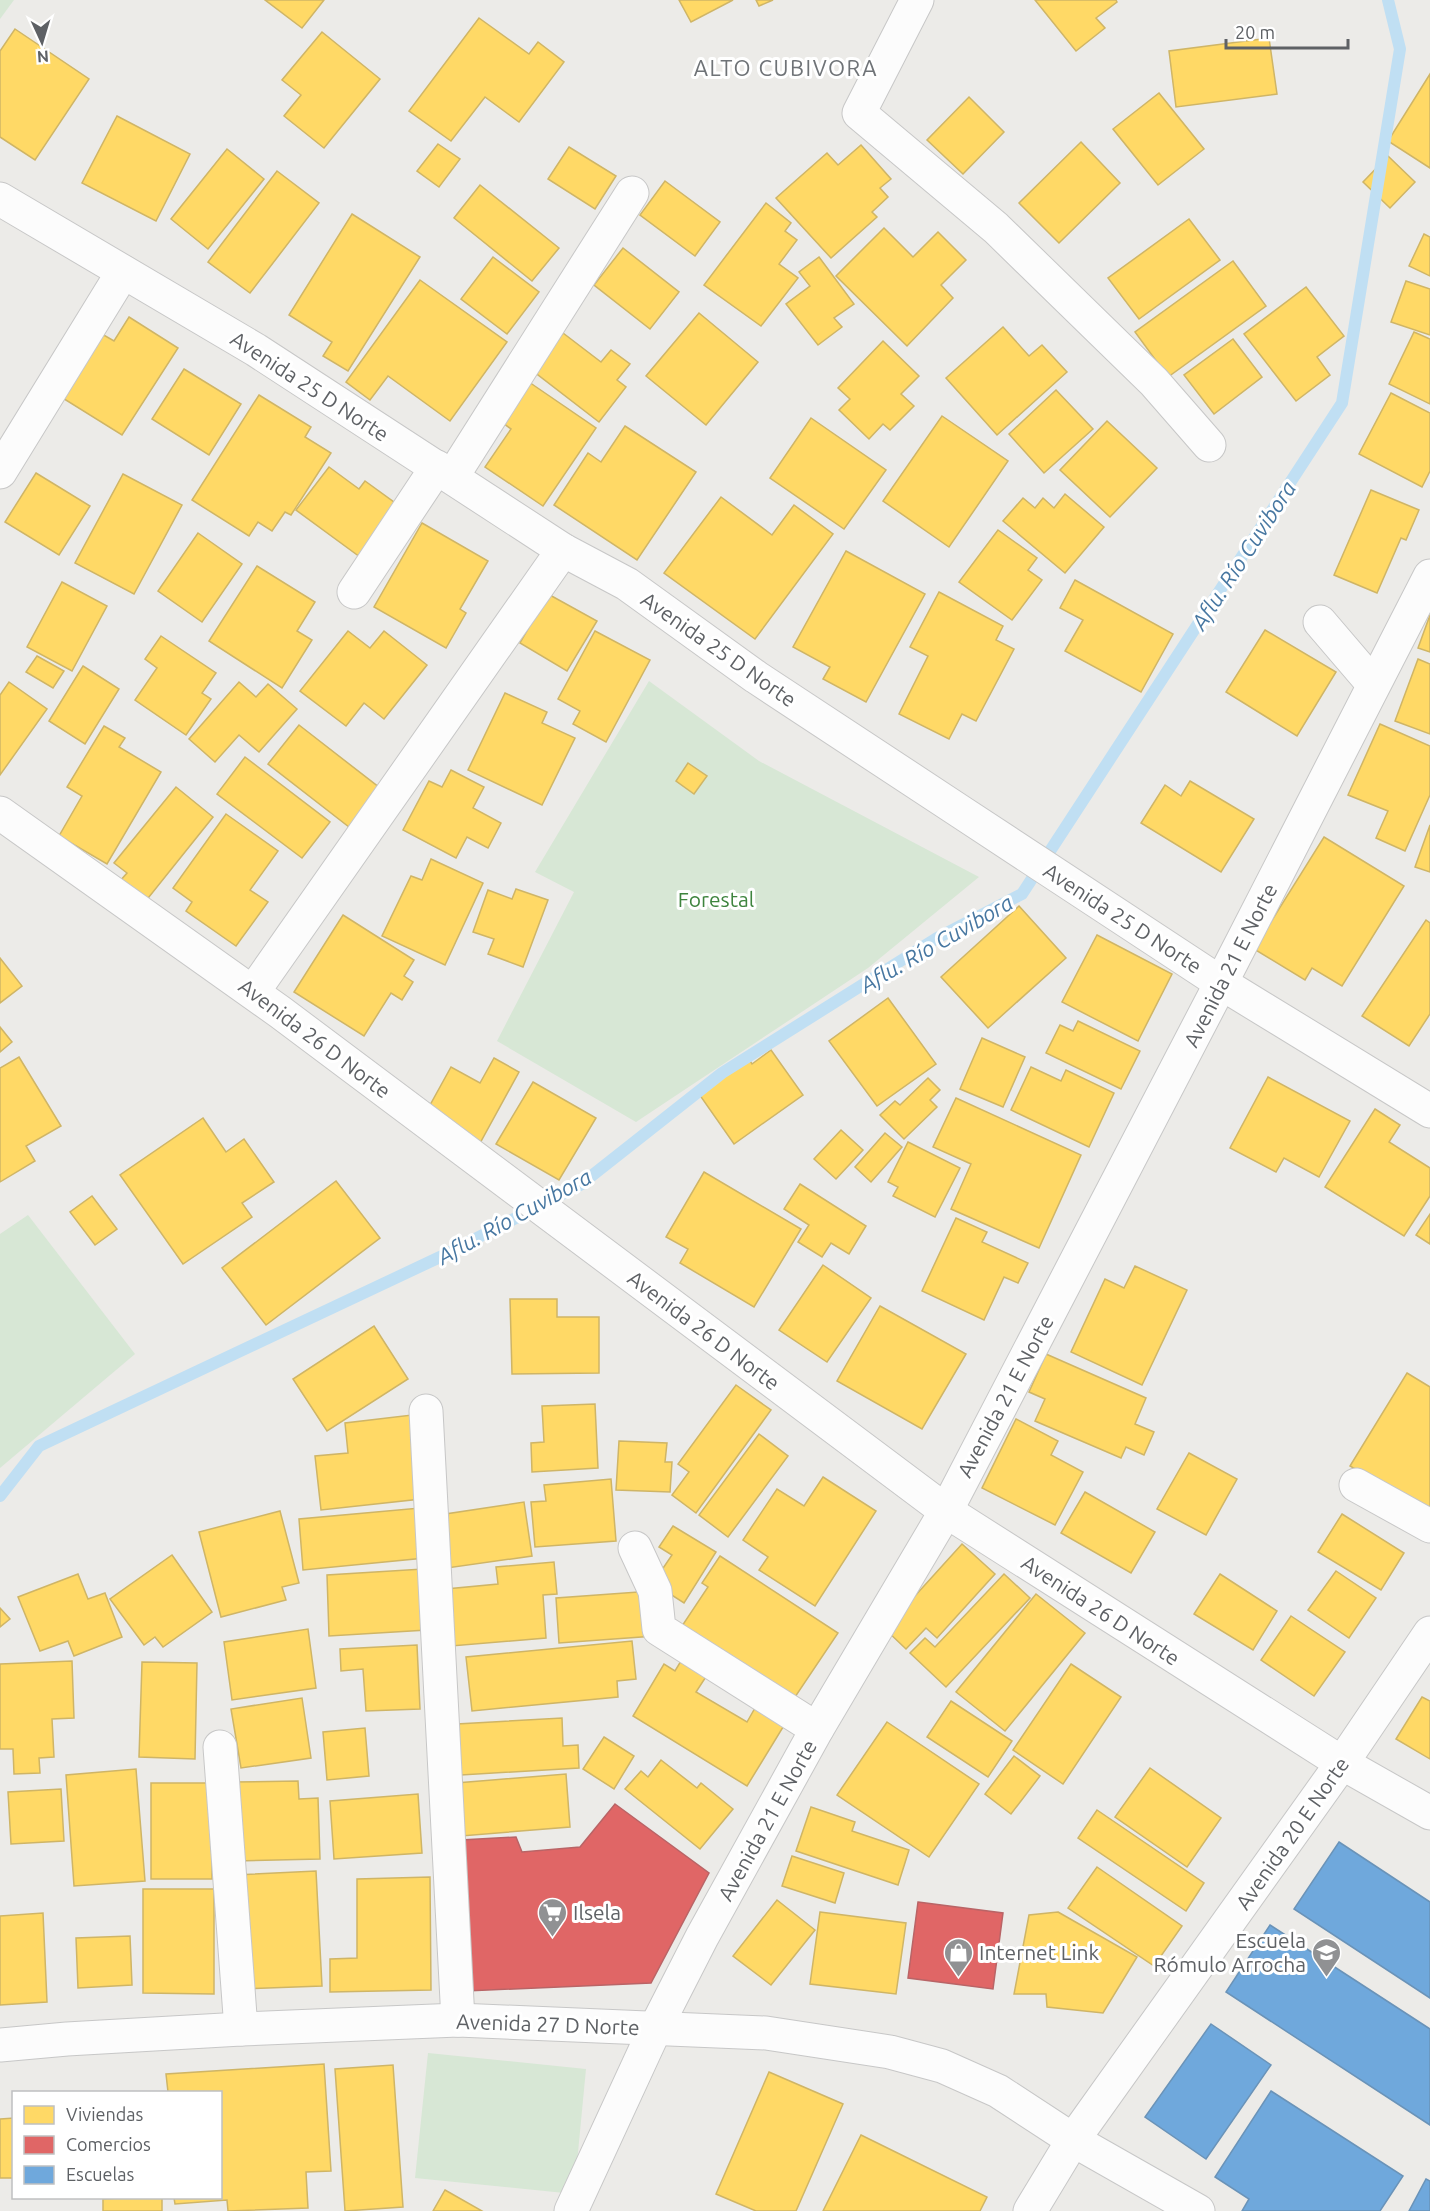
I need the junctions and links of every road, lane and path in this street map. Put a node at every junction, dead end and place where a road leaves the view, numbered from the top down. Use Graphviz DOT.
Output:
graph roads {
  1 [pos="917,0"];
  2 [pos="632,193"];
  3 [pos="0,199"];
  4 [pos="123,272"];
  5 [pos="1209,445"];
  6 [pos="0,472"];
  7 [pos="444,472"];
  8 [pos="563,550"];
  9 [pos="1430,576"];
  10 [pos="354,592"];
  11 [pos="1320,622"];
  12 [pos="1373,684"];
  13 [pos="0,813"];
  14 [pos="1221,982"];
  15 [pos="253,992"];
  16 [pos="1430,1111"];
  17 [pos="426,1411"];
  18 [pos="1356,1485"];
  19 [pos="946,1510"];
  20 [pos="1430,1526"];
  21 [pos="634,1548"];
  22 [pos="1430,1633"];
  23 [pos="818,1729"];
  24 [pos="220,1747"];
  25 [pos="1342,1763"];
  26 [pos="1430,1814"];
  27 [pos="458,2020"];
  28 [pos="241,2029"];
  29 [pos="655,2029"];
  30 [pos="0,2045"];
  31 [pos="1073,2140"];
  32 [pos="571,2211"];
  33 [pos="1030,2211"];
  34 [pos="1198,2211"];
  1 -- 5 [label="street"];
  2 -- 7 [label="street"];
  3 -- 4 [label="street, Avenida 25 D Norte"];
  4 -- 6 [label="street"];
  4 -- 7 [label="street, Avenida 25 D Norte"];
  7 -- 8 [label="street, Avenida 25 D Norte"];
  7 -- 10 [label="street"];
  8 -- 14 [label="street, Avenida 25 D Norte"];
  8 -- 15 [label="street"];
  9 -- 12 [label="street, Avenida 21 E Norte"];
  11 -- 12 [label="street"];
  12 -- 14 [label="street, Avenida 21 E Norte"];
  13 -- 15 [label="street, Avenida 26 D Norte"];
  14 -- 16 [label="street, Avenida 25 D Norte"];
  14 -- 19 [label="street, Avenida 21 E Norte"];
  15 -- 19 [label="street, Avenida 26 D Norte"];
  17 -- 27 [label="street"];
  18 -- 20 [label="street"];
  19 -- 23 [label="street, Avenida 21 E Norte"];
  19 -- 25 [label="street, Avenida 26 D Norte"];
  21 -- 23 [label="street"];
  22 -- 25 [label="street, Avenida 20 E Norte"];
  23 -- 29 [label="street, Avenida 21 E Norte"];
  24 -- 28 [label="street"];
  25 -- 26 [label="street, Avenida 26 D Norte"];
  25 -- 31 [label="street, Avenida 20 E Norte"];
  27 -- 28 [label="street, Avenida 27 D Norte"];
  27 -- 29 [label="street, Avenida 27 D Norte"];
  28 -- 30 [label="street, Avenida 27 D Norte"];
  29 -- 31 [label="street, Avenida 27 D Norte"];
  29 -- 32 [label="street, Avenida 21 E Norte"];
  31 -- 33 [label="street, Avenida 20 E Norte"];
  31 -- 34 [label="street, Avenida 27 D Norte"];
}
